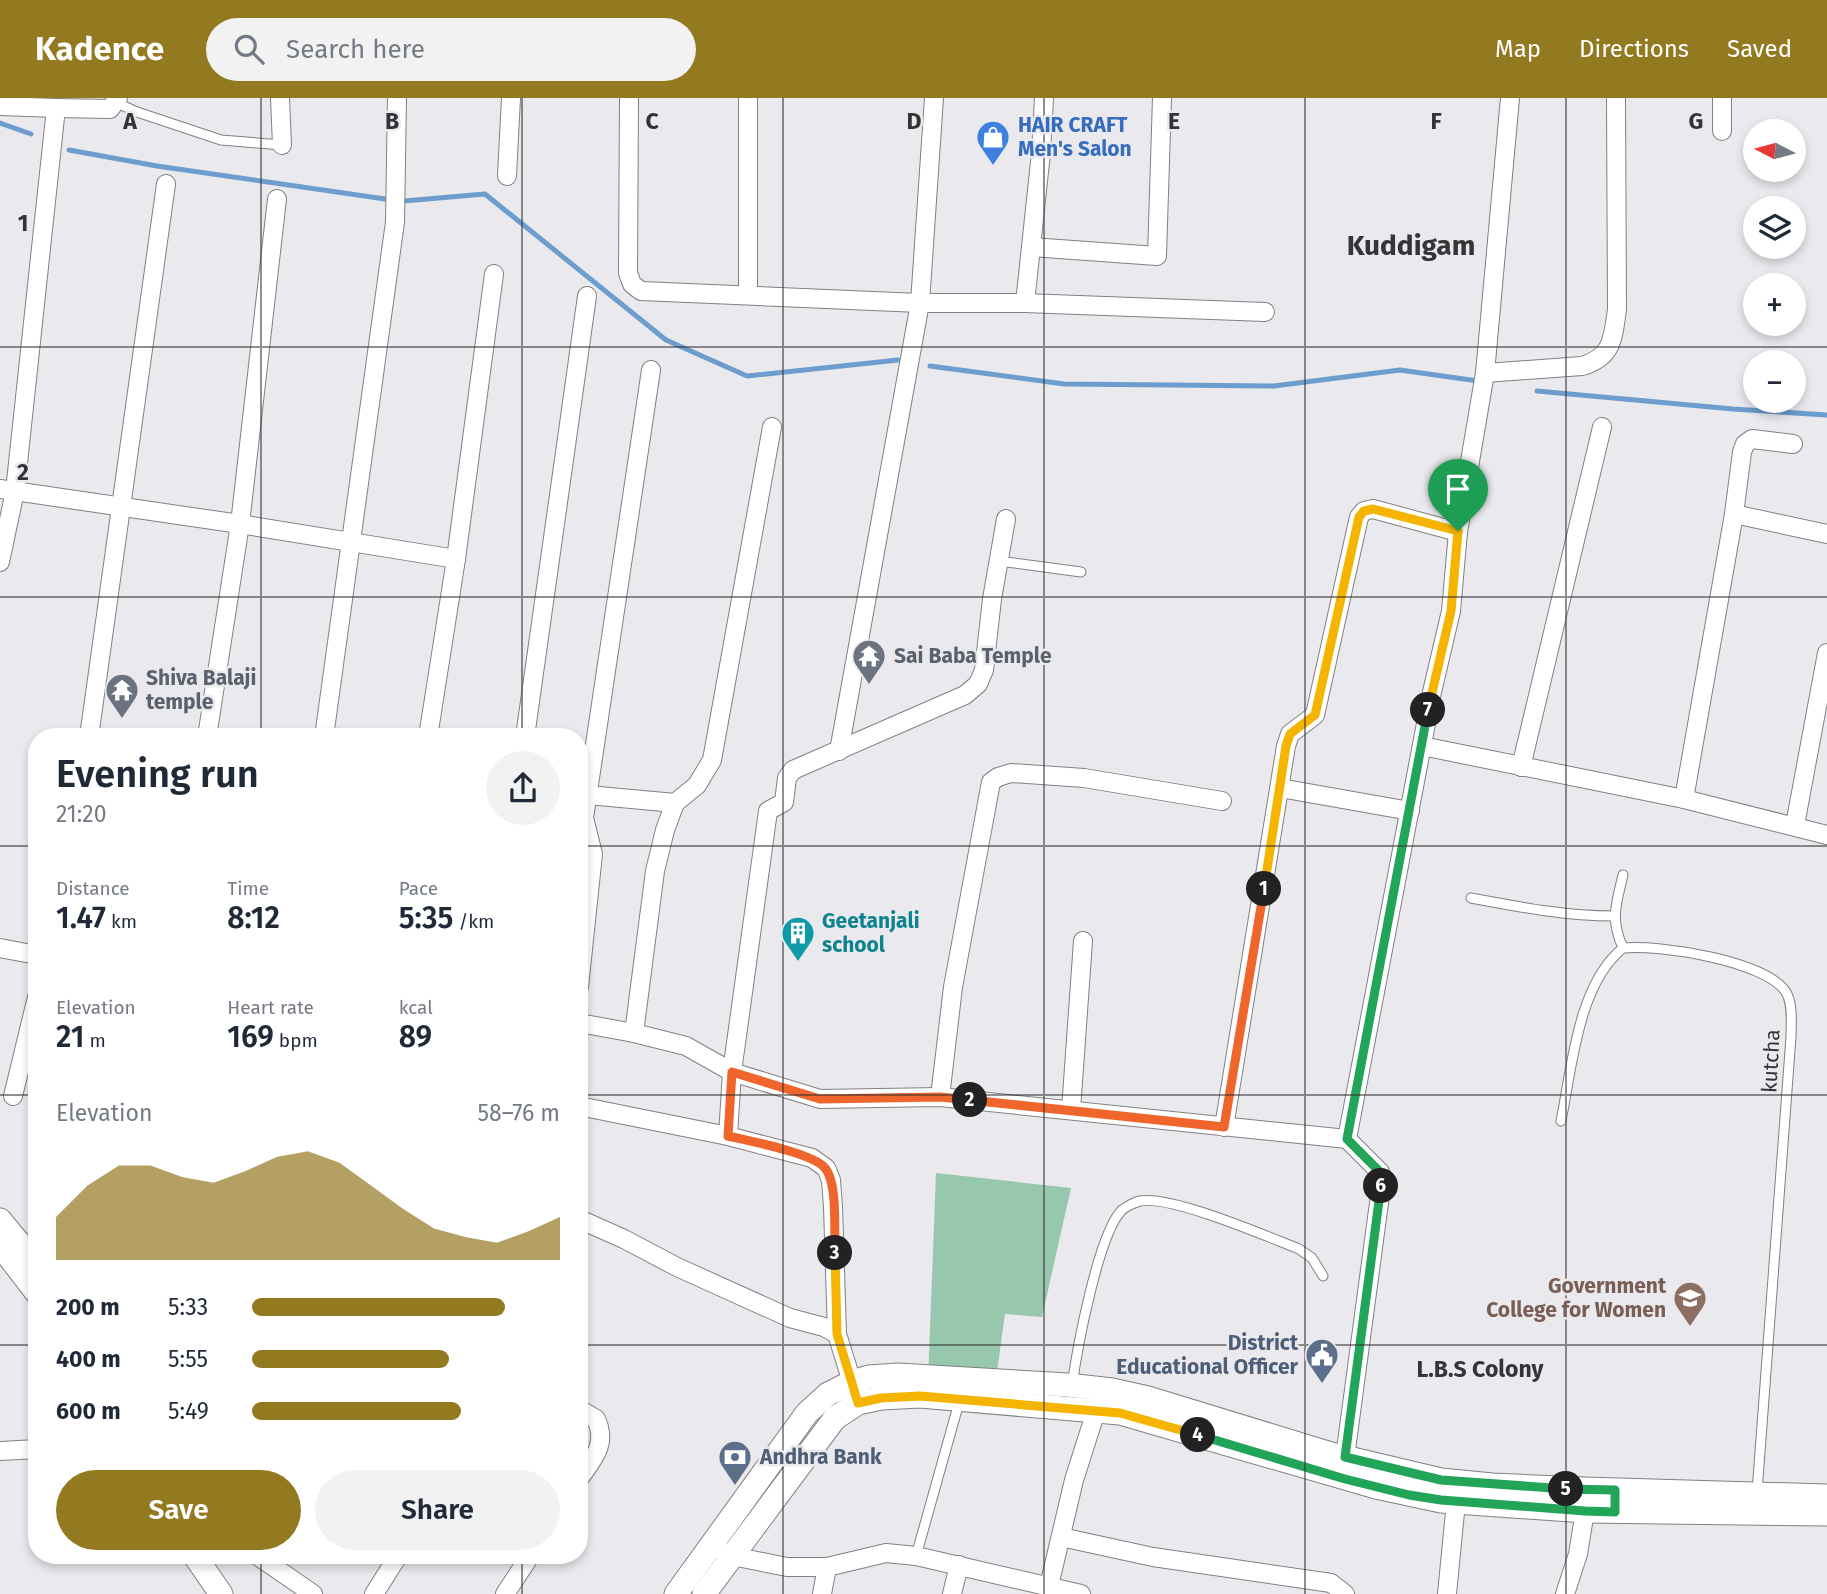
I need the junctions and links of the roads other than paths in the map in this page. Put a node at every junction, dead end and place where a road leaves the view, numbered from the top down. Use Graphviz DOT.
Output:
graph roads {
  1 [pos="2,98"];
  2 [pos="280,98"];
  3 [pos="397,98"];
  4 [pos="511,98"];
  5 [pos="629,98"];
  6 [pos="748,98"];
  7 [pos="934,98"];
  8 [pos="1044,98"];
  9 [pos="1162,98"];
  10 [pos="1510,98"];
  11 [pos="1616,98"];
  12 [pos="1722,98"];
  13 [pos="118,100"];
  14 [pos="0,106"];
  15 [pos="56,108"];
  16 [pos="1722,131"];
  17 [pos="282,145"];
  18 [pos="507,176"];
  19 [pos="166,184"];
  20 [pos="277,199"];
  21 [pos="1031,247"];
  22 [pos="494,274"];
  23 [pos="748,295"];
  24 [pos="587,296"];
  25 [pos="920,303"];
  26 [pos="1025,303"];
  27 [pos="1265,312"];
  28 [pos="651,370"];
  29 [pos="1485,373"];
  30 [pos="772,427"];
  31 [pos="1602,427"];
  32 [pos="1793,444"];
  33 [pos="7,490"];
  34 [pos="123,507"];
  35 [pos="1734,514"];
  36 [pos="1006,519"];
  37 [pos="240,524"];
  38 [pos="1458,531"];
  39 [pos="1827,534"];
  40 [pos="352,541"];
  41 [pos="456,559"];
  42 [pos="0,562"];
  43 [pos="1001,562"];
  44 [pos="1081,572"];
  45 [pos="1827,653"];
  46 [pos="90,728"];
  47 [pos="208,728"];
  48 [pos="325,728"];
  49 [pos="429,728"];
  50 [pos="526,728"];
  51 [pos="1422,746"];
  52 [pos="839,751"];
  53 [pos="1521,767"];
  54 [pos="1280,788"];
  55 [pos="588,795"];
  56 [pos="1684,799"];
  57 [pos="1222,801"];
  58 [pos="674,805"];
  59 [pos="1410,811"];
  60 [pos="1795,825"];
  61 [pos="588,833"];
  62 [pos="1827,835"];
  63 [pos="1623,875"];
  64 [pos="1471,898"];
  65 [pos="588,902"];
  66 [pos="1614,916"];
  67 [pos="1083,941"];
  68 [pos="0,948"];
  69 [pos="1623,948"];
  70 [pos="28,953"];
  71 [pos="588,1024"];
  72 [pos="634,1032"];
  73 [pos="28,1034"];
  74 [pos="732,1072"];
  75 [pos="13,1096"];
  76 [pos="940,1097"];
  77 [pos="588,1108"];
  78 [pos="1071,1110"];
  79 [pos="1561,1122"];
  80 [pos="1224,1127"];
  81 [pos="728,1136"];
  82 [pos="1347,1139"];
  83 [pos="0,1220"];
  84 [pos="588,1223"];
  85 [pos="0,1245"];
  86 [pos="28,1253"];
  87 [pos="1323,1276"];
  88 [pos="28,1281"];
  89 [pos="837,1334"];
  90 [pos="1072,1385"];
  91 [pos="855,1392"];
  92 [pos="960,1399"];
  93 [pos="1070,1408"];
  94 [pos="1096,1410"];
  95 [pos="588,1414"];
  96 [pos="28,1450"];
  97 [pos="0,1451"];
  98 [pos="1345,1457"];
  99 [pos="588,1465"];
  100 [pos="1757,1492"];
  101 [pos="1827,1496"];
  102 [pos="1615,1501"];
  103 [pos="1456,1502"];
  104 [pos="1585,1511"];
  105 [pos="1827,1514"];
  106 [pos="1061,1537"];
  107 [pos="710,1547"];
  108 [pos="732,1556"];
  109 [pos="916,1556"];
  110 [pos="200,1564"];
  111 [pos="216,1564"];
  112 [pos="270,1564"];
  113 [pos="393,1564"];
  114 [pos="525,1564"];
  115 [pos="959,1565"];
  116 [pos="827,1567"];
  117 [pos="1049,1586"];
  118 [pos="221,1594"];
  119 [pos="233,1594"];
  120 [pos="313,1594"];
  121 [pos="374,1594"];
  122 [pos="505,1594"];
  123 [pos="676,1594"];
  124 [pos="704,1594"];
  125 [pos="822,1594"];
  126 [pos="952,1594"];
  127 [pos="1081,1594"];
  128 [pos="1345,1594"];
  129 [pos="1447,1594"];
  130 [pos="1565,1594"];
  1 -- 14 [label="street"];
  2 -- 17 [label="street"];
  3 -- 40 [label="street"];
  4 -- 18 [label="street"];
  5 -- 23 [label="street"];
  6 -- 23 [label="street"];
  7 -- 25 [label="street"];
  8 -- 21 [label="street"];
  9 -- 21 [label="street"];
  10 -- 29 [label="street"];
  11 -- 29 [label="street"];
  12 -- 16 [label="street"];
  13 -- 15 [label="street"];
  13 -- 17 [label="lane"];
  14 -- 15 [label="street"];
  15 -- 33 [label="street"];
  19 -- 34 [label="street"];
  20 -- 37 [label="street"];
  21 -- 26 [label="street"];
  22 -- 41 [label="street"];
  23 -- 25 [label="street"];
  24 -- 50 [label="street"];
  25 -- 26 [label="street"];
  25 -- 52 [label="street"];
  26 -- 27 [label="street"];
  28 -- 55 [label="street"];
  29 -- 38 [label="street"];
  30 -- 58 [label="street"];
  31 -- 53 [label="street"];
  32 -- 35 [label="street"];
  33 -- 34 [label="street"];
  33 -- 42 [label="street"];
  34 -- 37 [label="street"];
  34 -- 46 [label="street"];
  35 -- 39 [label="street"];
  35 -- 56 [label="street"];
  36 -- 43 [label="street"];
  37 -- 40 [label="street"];
  37 -- 47 [label="street"];
  38 -- 51 [label="street"];
  38 -- 54 [label="street"];
  40 -- 41 [label="street"];
  40 -- 48 [label="street"];
  41 -- 49 [label="street"];
  43 -- 44 [label="lane"];
  43 -- 52 [label="street"];
  45 -- 60 [label="street"];
  51 -- 53 [label="street"];
  51 -- 59 [label="street"];
  52 -- 74 [label="street"];
  53 -- 56 [label="street"];
  54 -- 59 [label="street"];
  54 -- 80 [label="street"];
  55 -- 58 [label="street"];
  56 -- 60 [label="street"];
  57 -- 76 [label="street"];
  58 -- 72 [label="street"];
  59 -- 82 [label="street"];
  60 -- 62 [label="street"];
  61 -- 65 [label="street"];
  63 -- 66 [label="lane"];
  64 -- 66 [label="lane"];
  66 -- 69 [label="lane"];
  67 -- 78 [label="street"];
  68 -- 70 [label="street"];
  69 -- 79 [label="lane"];
  69 -- 100 [label="lane, kutcha"];
  71 -- 72 [label="street"];
  72 -- 74 [label="street"];
  73 -- 75 [label="street"];
  74 -- 76 [label="street"];
  74 -- 81 [label="street"];
  76 -- 78 [label="street"];
  77 -- 81 [label="street"];
  78 -- 80 [label="street"];
  80 -- 82 [label="street"];
  81 -- 89 [label="street"];
  82 -- 98 [label="street"];
  83 -- 86 [label="main road"];
  84 -- 89 [label="street"];
  85 -- 88 [label="main road"];
  87 -- 90 [label="lane"];
  89 -- 91 [label="street"];
  90 -- 91 [label="main road"];
  90 -- 93 [label="lane"];
  90 -- 98 [label="main road"];
  91 -- 92 [label="main road"];
  91 -- 107 [label="main road"];
  91 -- 108 [label="main road"];
  92 -- 93 [label="main road"];
  92 -- 109 [label="lane"];
  93 -- 94 [label="main road"];
  94 -- 103 [label="main road"];
  94 -- 106 [label="street"];
  95 -- 99 [label="street"];
  96 -- 97 [label="street"];
  98 -- 102 [label="main road"];
  100 -- 101 [label="main road"];
  100 -- 102 [label="main road"];
  102 -- 104 [label="main road"];
  102 -- 105 [label="main road"];
  103 -- 104 [label="main road"];
  103 -- 129 [label="street"];
  104 -- 130 [label="street"];
  106 -- 117 [label="street"];
  106 -- 128 [label="street"];
  107 -- 108 [label="street"];
  107 -- 123 [label="main road"];
  108 -- 116 [label="street"];
  108 -- 124 [label="main road"];
  109 -- 115 [label="street"];
  109 -- 116 [label="street"];
  110 -- 118 [label="main road"];
  111 -- 119 [label="main road"];
  112 -- 120 [label="street"];
  113 -- 121 [label="street"];
  114 -- 122 [label="street"];
  115 -- 117 [label="street"];
  115 -- 126 [label="street"];
  116 -- 125 [label="street"];
  117 -- 127 [label="street"];
}
